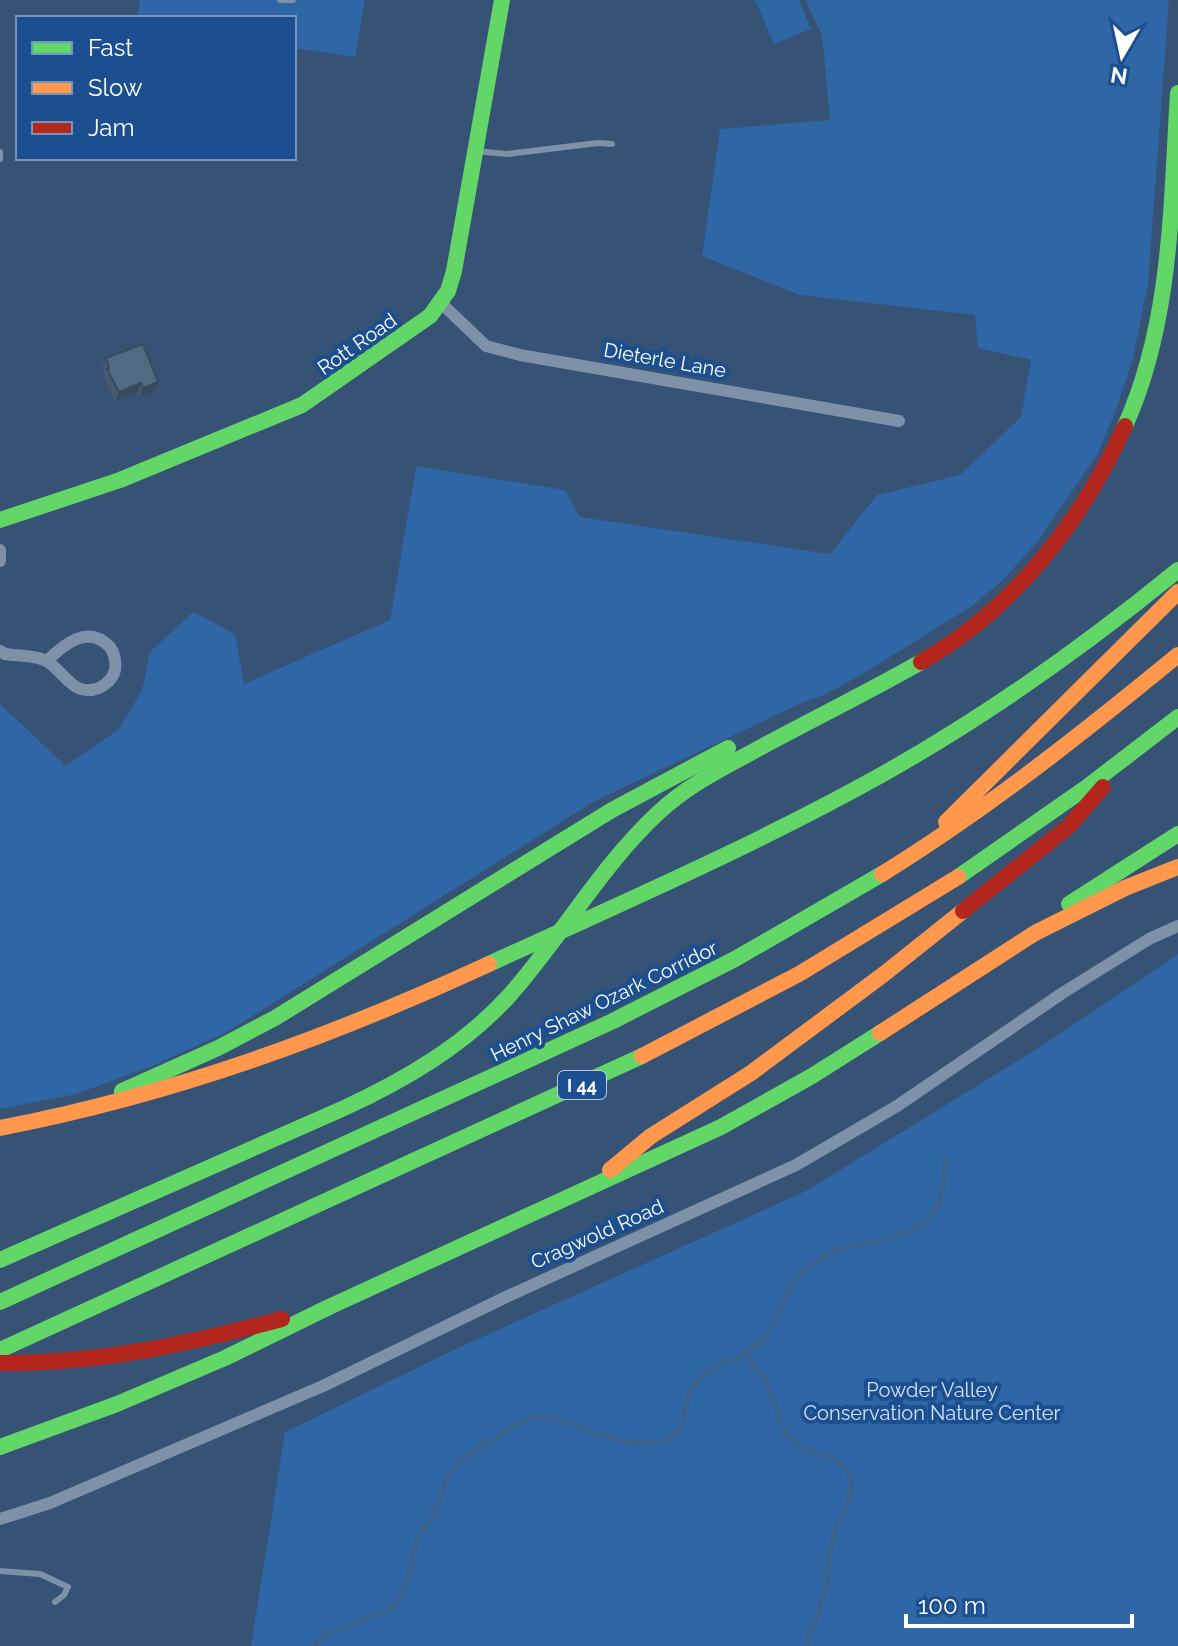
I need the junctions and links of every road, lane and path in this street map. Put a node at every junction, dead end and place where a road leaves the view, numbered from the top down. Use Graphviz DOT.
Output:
graph roads {
  1 [pos="280,0"];
  2 [pos="293,0"];
  3 [pos="502,0"];
  4 [pos="1178,93"];
  5 [pos="612,144"];
  6 [pos="476,151"];
  7 [pos="0,152"];
  8 [pos="0,159"];
  9 [pos="441,303"];
  10 [pos="899,421"];
  11 [pos="0,520"];
  12 [pos="0,550"];
  13 [pos="0,561"];
  14 [pos="1178,570"];
  15 [pos="1178,592"];
  16 [pos="0,651"];
  17 [pos="1178,655"];
  18 [pos="47,661"];
  19 [pos="837,705"];
  20 [pos="1178,717"];
  21 [pos="1129,756"];
  22 [pos="1178,834"];
  23 [pos="915,854"];
  24 [pos="1178,867"];
  25 [pos="1178,926"];
  26 [pos="1035,933"];
  27 [pos="90,1107"];
  28 [pos="0,1128"];
  29 [pos="587,1189"];
  30 [pos="0,1260"];
  31 [pos="0,1302"];
  32 [pos="329,1307"];
  33 [pos="0,1350"];
  34 [pos="0,1363"];
  35 [pos="0,1447"];
  36 [pos="0,1519"];
  37 [pos="0,1571"];
  38 [pos="55,1602"];
  1 -- 2 [label="lane"];
  3 -- 6 [label="main road, Rott Road"];
  4 -- 19 [label="main road"];
  5 -- 6 [label="lane"];
  6 -- 9 [label="main road, Rott Road"];
  7 -- 8 [label="lane"];
  9 -- 10 [label="street, Dieterle Lane"];
  9 -- 11 [label="main road, Rott Road"];
  12 -- 13 [label="street"];
  14 -- 27 [label="main road"];
  15 -- 23 [label="main road"];
  16 -- 18 [label="street"];
  17 -- 23 [label="main road, Henry Shaw Ozark Corridor / I 44"];
  18 -- 18 [label="street"];
  19 -- 27 [label="main road"];
  19 -- 30 [label="main road"];
  20 -- 21 [label="main road, I 44"];
  21 -- 29 [label="main road"];
  21 -- 33 [label="main road, I 44"];
  22 -- 26 [label="main road"];
  23 -- 31 [label="main road, Henry Shaw Ozark Corridor / I 44"];
  24 -- 26 [label="main road"];
  25 -- 36 [label="street, Cragwold Road"];
  26 -- 29 [label="main road"];
  27 -- 28 [label="main road"];
  29 -- 32 [label="main road"];
  32 -- 34 [label="main road"];
  32 -- 35 [label="main road"];
  37 -- 38 [label="lane"];
}
